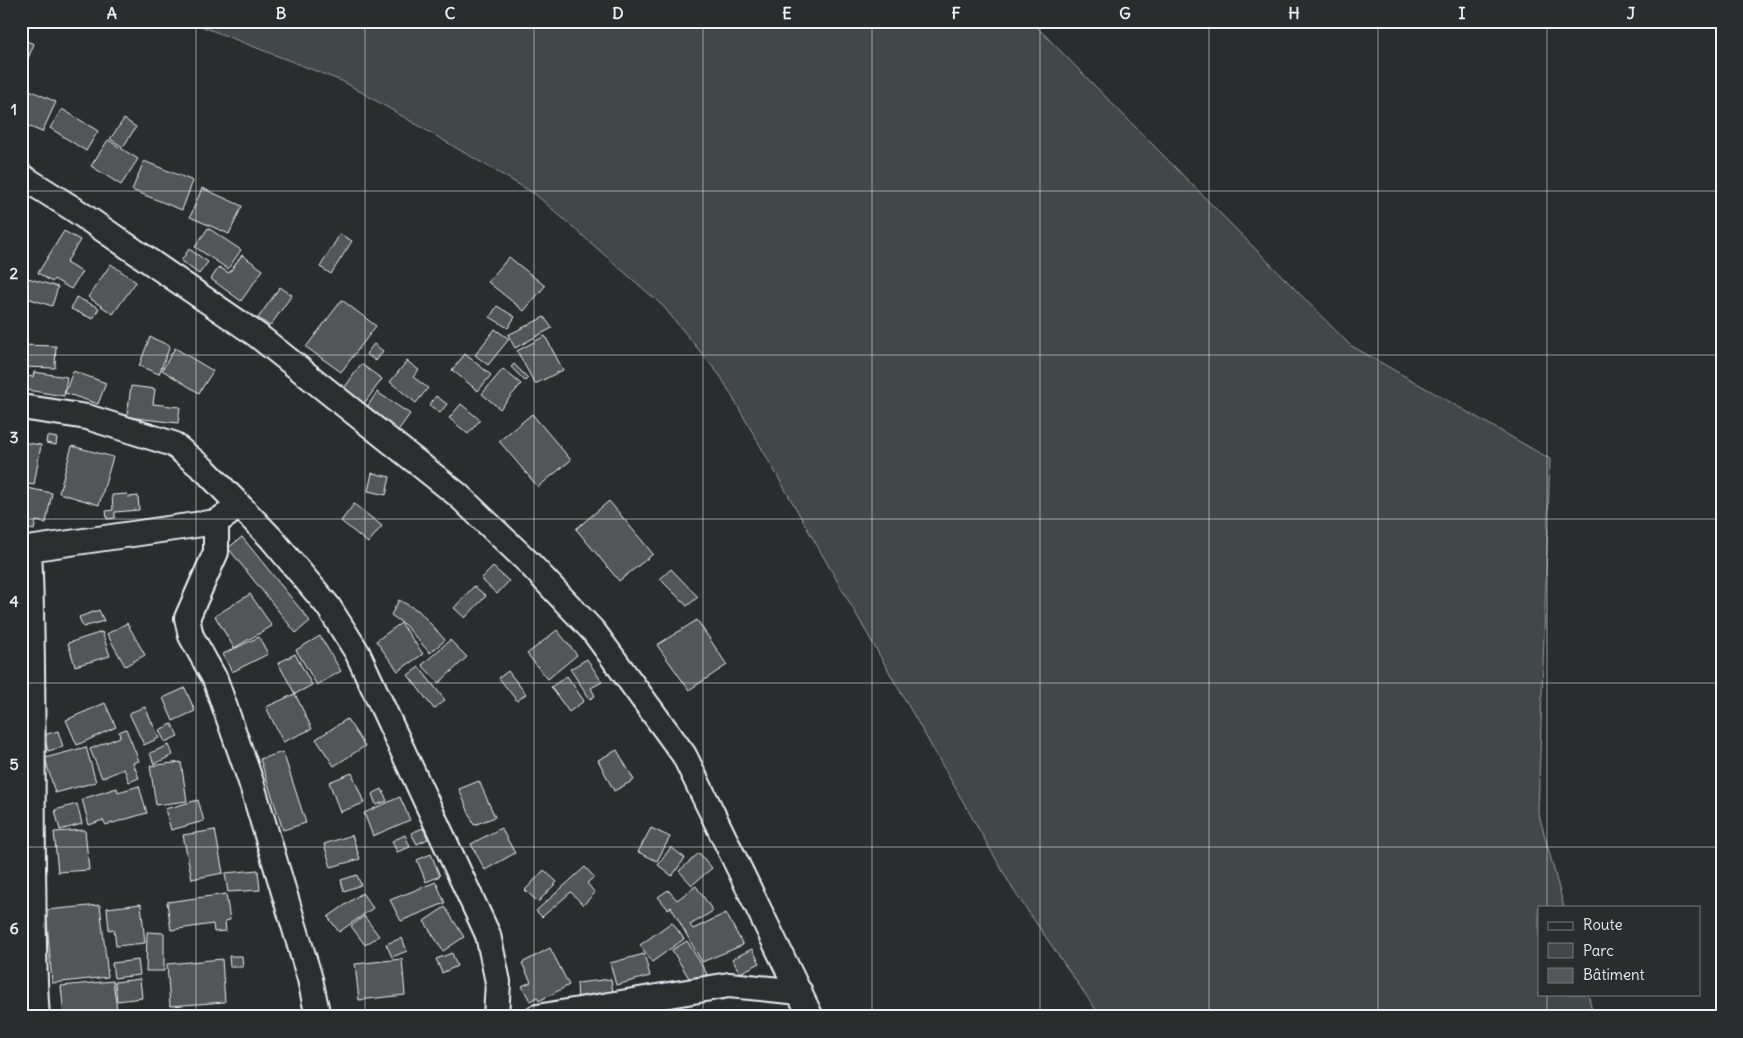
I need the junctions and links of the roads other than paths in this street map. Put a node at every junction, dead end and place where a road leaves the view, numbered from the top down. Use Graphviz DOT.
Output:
graph roads {
  1 [pos="21,176"];
  2 [pos="21,407"];
  3 [pos="240,506"];
  4 [pos="216,522"];
  5 [pos="25,550"];
  6 [pos="800,992"];
  7 [pos="38,1017"];
  8 [pos="318,1017"];
  9 [pos="496,1017"];
  10 [pos="537,1017"];
  11 [pos="811,1017"];
  1 -- 6 [label="street"];
  2 -- 3 [label="street"];
  3 -- 4 [label="street"];
  3 -- 9 [label="street"];
  4 -- 5 [label="street"];
  4 -- 8 [label="street"];
  5 -- 7 [label="street"];
  6 -- 10 [label="street"];
  6 -- 11 [label="street"];
}
